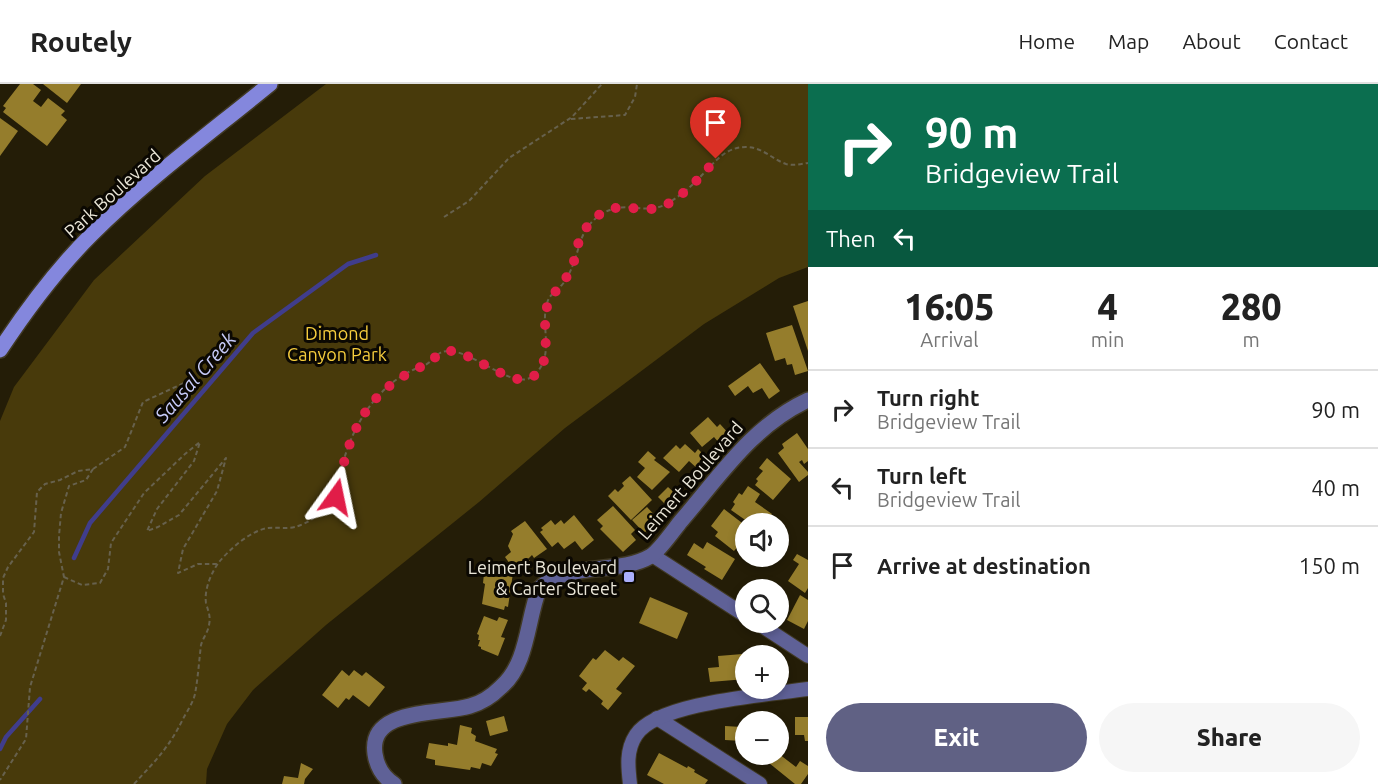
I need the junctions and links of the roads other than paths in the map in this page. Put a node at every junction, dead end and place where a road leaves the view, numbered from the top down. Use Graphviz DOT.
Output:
graph roads {
  1 [pos="270,84"];
  2 [pos="0,350"];
  3 [pos="808,400"];
  4 [pos="652,555"];
  5 [pos="735,609"];
  6 [pos="773,633"];
  7 [pos="808,656"];
  8 [pos="808,689"];
  9 [pos="657,717"];
  10 [pos="394,784"];
  11 [pos="630,784"];
  12 [pos="760,784"];
  1 -- 2 [label="main road, Park Boulevard"];
  3 -- 4 [label="street, Leimert Boulevard"];
  4 -- 5 [label="street"];
  4 -- 10 [label="street, Leimert Boulevard"];
  6 -- 7 [label="street"];
  8 -- 9 [label="street"];
  9 -- 11 [label="street"];
  9 -- 12 [label="street"];
}
